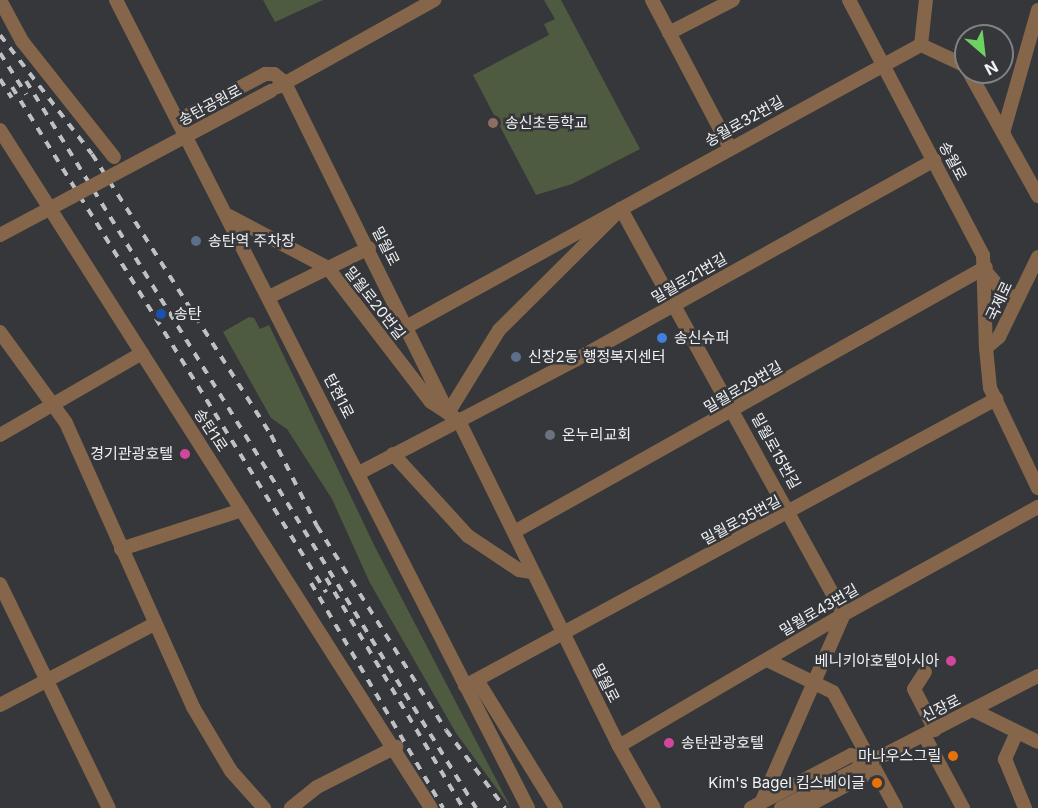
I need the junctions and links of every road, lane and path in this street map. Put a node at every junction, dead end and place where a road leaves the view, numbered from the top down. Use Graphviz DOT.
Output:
graph roads {
  1 [pos="0,0"];
  2 [pos="116,0"];
  3 [pos="434,0"];
  4 [pos="652,0"];
  5 [pos="733,0"];
  6 [pos="926,0"];
  7 [pos="853,3"];
  8 [pos="1038,10"];
  9 [pos="669,33"];
  10 [pos="921,45"];
  11 [pos="954,60"];
  12 [pos="884,63"];
  13 [pos="285,83"];
  14 [pos="976,84"];
  15 [pos="179,120"];
  16 [pos="0,130"];
  17 [pos="1003,133"];
  18 [pos="730,148"];
  19 [pos="114,157"];
  20 [pos="934,160"];
  21 [pos="1038,196"];
  22 [pos="621,209"];
  23 [pos="229,216"];
  24 [pos="0,235"];
  25 [pos="369,248"];
  26 [pos="1038,256"];
  27 [pos="328,268"];
  28 [pos="986,270"];
  29 [pos="271,296"];
  30 [pos="1019,296"];
  31 [pos="675,305"];
  32 [pos="408,326"];
  33 [pos="0,332"];
  34 [pos="986,348"];
  35 [pos="142,353"];
  36 [pos="996,399"];
  37 [pos="55,407"];
  38 [pos="735,411"];
  39 [pos="453,417"];
  40 [pos="0,435"];
  41 [pos="393,454"];
  42 [pos="359,473"];
  43 [pos="1038,488"];
  44 [pos="1038,507"];
  45 [pos="242,510"];
  46 [pos="791,512"];
  47 [pos="514,532"];
  48 [pos="121,549"];
  49 [pos="532,572"];
  50 [pos="0,584"];
  51 [pos="844,614"];
  52 [pos="154,624"];
  53 [pos="564,635"];
  54 [pos="767,660"];
  55 [pos="926,672"];
  56 [pos="1038,676"];
  57 [pos="46,680"];
  58 [pos="471,683"];
  59 [pos="817,684"];
  60 [pos="0,705"];
  61 [pos="973,710"];
  62 [pos="1017,732"];
  63 [pos="930,733"];
  64 [pos="1038,742"];
  65 [pos="619,746"];
  66 [pos="396,747"];
  67 [pos="873,761"];
  68 [pos="756,805"];
  69 [pos="109,808"];
  70 [pos="264,808"];
  71 [pos="291,808"];
  72 [pos="431,808"];
  73 [pos="528,808"];
  74 [pos="556,808"];
  75 [pos="654,808"];
  76 [pos="781,808"];
  77 [pos="804,808"];
  78 [pos="896,808"];
  79 [pos="963,808"];
  80 [pos="1025,808"];
  1 -- 19 [label="street"];
  2 -- 15 [label="street, 탄현1로"];
  3 -- 13 [label="street, 송탄공원로"];
  4 -- 9 [label="street"];
  5 -- 9 [label="street"];
  6 -- 10 [label="street"];
  7 -- 12 [label="street, 송월로"];
  8 -- 17 [label="street"];
  9 -- 18 [label="street"];
  10 -- 11 [label="street"];
  10 -- 12 [label="street, 송월로32번길"];
  12 -- 18 [label="street, 송월로32번길"];
  12 -- 20 [label="street, 송월로"];
  13 -- 15 [label="street"];
  13 -- 24 [label="street, 송탄공원로, bridge"];
  13 -- 25 [label="street, 밀월로"];
  14 -- 17 [label="street"];
  15 -- 23 [label="street, 탄현1로"];
  16 -- 35 [label="street, 송탄1로"];
  17 -- 21 [label="street"];
  18 -- 22 [label="street, 송월로32번길"];
  20 -- 28 [label="street, 송월로"];
  20 -- 31 [label="street, 밀월로21번길"];
  22 -- 31 [label="street, 밀월로15번길"];
  22 -- 32 [label="street"];
  22 -- 39 [label="street"];
  23 -- 27 [label="street, 밀월로20번길"];
  23 -- 29 [label="street, 탄현1로"];
  25 -- 27 [label="street"];
  25 -- 32 [label="street, 밀월로"];
  26 -- 30 [label="street, 국제로"];
  27 -- 29 [label="street"];
  27 -- 39 [label="street, 밀월로20번길"];
  28 -- 30 [label="street"];
  28 -- 34 [label="street, 송월로"];
  28 -- 38 [label="street, 밀월로29번길"];
  29 -- 42 [label="street, 탄현1로"];
  30 -- 34 [label="street, 국제로"];
  31 -- 38 [label="street, 밀월로15번길"];
  31 -- 39 [label="street, 밀월로21번길"];
  32 -- 39 [label="street, 밀월로"];
  33 -- 37 [label="street"];
  34 -- 36 [label="street"];
  35 -- 37 [label="street"];
  35 -- 45 [label="street, 송탄1로"];
  36 -- 43 [label="street"];
  36 -- 46 [label="street, 밀월로35번길"];
  37 -- 40 [label="street"];
  37 -- 48 [label="street"];
  38 -- 46 [label="street, 밀월로15번길"];
  38 -- 47 [label="street, 밀월로29번길"];
  39 -- 41 [label="street"];
  39 -- 47 [label="street, 밀월로"];
  41 -- 42 [label="street"];
  41 -- 49 [label="street"];
  42 -- 58 [label="street, 탄현1로"];
  44 -- 51 [label="street, 밀월로43번길"];
  45 -- 48 [label="street"];
  45 -- 66 [label="street, 송탄1로"];
  46 -- 51 [label="street, 밀월로15번길"];
  46 -- 53 [label="street, 밀월로35번길"];
  47 -- 49 [label="street, 밀월로"];
  48 -- 52 [label="street"];
  49 -- 53 [label="street, 밀월로"];
  50 -- 57 [label="street"];
  51 -- 54 [label="street, 밀월로43번길"];
  51 -- 59 [label="street"];
  52 -- 57 [label="street"];
  52 -- 70 [label="street"];
  53 -- 58 [label="street, 밀월로35번길"];
  53 -- 65 [label="street, 밀월로"];
  54 -- 59 [label="street"];
  54 -- 65 [label="street, 밀월로43번길"];
  55 -- 63 [label="street"];
  56 -- 61 [label="street, 신장로"];
  57 -- 60 [label="street"];
  57 -- 69 [label="street"];
  58 -- 73 [label="street, 탄현1로"];
  58 -- 74 [label="street"];
  59 -- 67 [label="street"];
  59 -- 68 [label="street"];
  61 -- 62 [label="street"];
  61 -- 63 [label="street, 신장로"];
  62 -- 64 [label="street"];
  62 -- 80 [label="street"];
  63 -- 67 [label="street, 신장로"];
  63 -- 79 [label="street"];
  65 -- 75 [label="street, 밀월로"];
  66 -- 71 [label="street"];
  66 -- 72 [label="street, 송탄1로"];
  67 -- 68 [label="street"];
  67 -- 76 [label="street, 신장로"];
  67 -- 77 [label="street"];
  67 -- 78 [label="street"];
}
